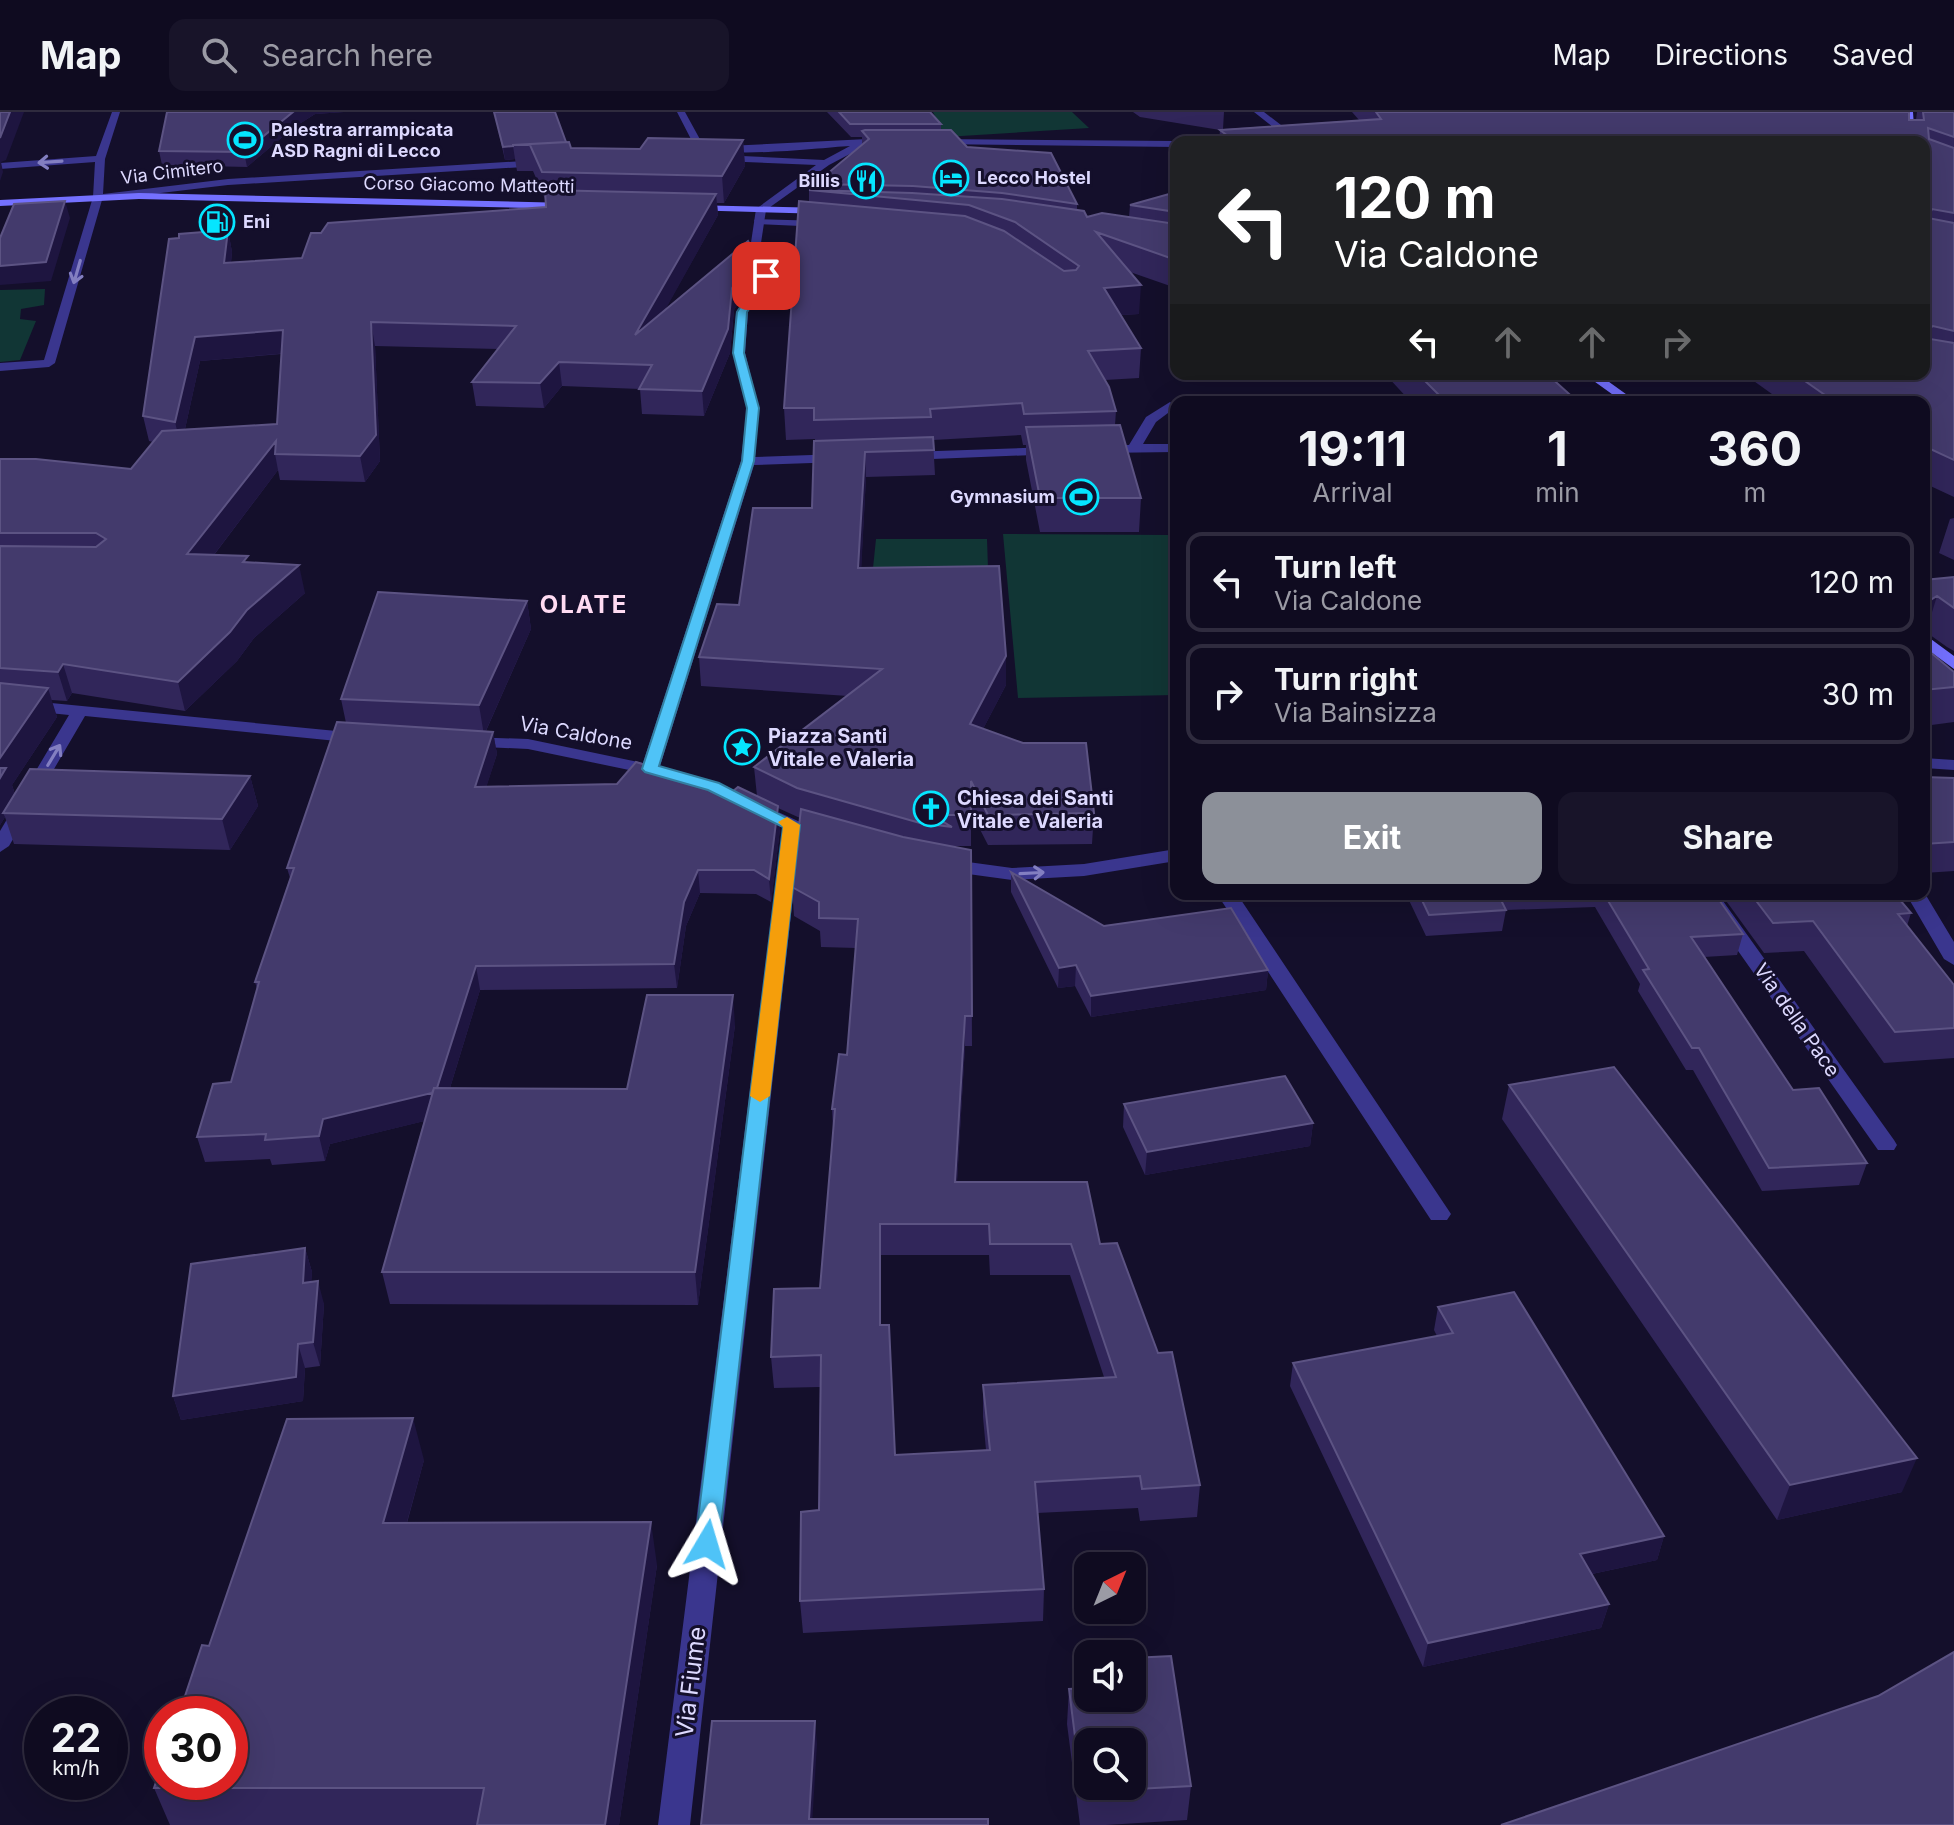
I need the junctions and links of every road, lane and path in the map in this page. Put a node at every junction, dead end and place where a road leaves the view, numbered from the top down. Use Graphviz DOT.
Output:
graph roads {
  1 [pos="116,112"];
  2 [pos="681,112"];
  3 [pos="1258,112"];
  4 [pos="1909,112"];
  5 [pos="1290,136"];
  6 [pos="1910,136"];
  7 [pos="906,141"];
  8 [pos="922,141"];
  9 [pos="863,143"];
  10 [pos="1170,144"];
  11 [pos="705,158"];
  12 [pos="100,159"];
  13 [pos="551,162"];
  14 [pos="826,163"];
  15 [pos="0,166"];
  16 [pos="98,197"];
  17 [pos="0,203"];
  18 [pos="587,206"];
  19 [pos="682,208"];
  20 [pos="837,211"];
  21 [pos="760,215"];
  22 [pos="833,224"];
  23 [pos="0,367"];
  24 [pos="1599,380"];
  25 [pos="1608,380"];
  26 [pos="1622,396"];
  27 [pos="1623,396"];
  28 [pos="1170,406"];
  29 [pos="1134,448"];
  30 [pos="1170,448"];
  31 [pos="1073,450"];
  32 [pos="1088,450"];
  33 [pos="887,457"];
  34 [pos="856,458"];
  35 [pos="748,461"];
  36 [pos="1930,644"];
  37 [pos="1954,664"];
  38 [pos="0,703"];
  39 [pos="79,712"];
  40 [pos="370,739"];
  41 [pos="449,742"];
  42 [pos="1930,763"];
  43 [pos="1954,765"];
  44 [pos="650,769"];
  45 [pos="676,776"];
  46 [pos="742,800"];
  47 [pos="792,825"];
  48 [pos="838,838"];
  49 [pos="0,846"];
  50 [pos="1170,856"];
  51 [pos="934,864"];
  52 [pos="1231,900"];
  53 [pos="1712,900"];
  54 [pos="1920,900"];
  55 [pos="1954,959"];
  56 [pos="1886,1145"];
  57 [pos="1439,1214"];
  58 [pos="674,1825"];
  1 -- 12 [label="street"];
  2 -- 9 [label="street"];
  3 -- 5 [label="street"];
  4 -- 6 [label="street"];
  7 -- 9 [label="street"];
  8 -- 10 [label="street"];
  9 -- 14 [label="street"];
  11 -- 14 [label="street"];
  12 -- 15 [label="street, one-way"];
  12 -- 16 [label="street"];
  13 -- 16 [label="street, Via Cimitero"];
  14 -- 21 [label="street"];
  16 -- 17 [label="street, Corso Giacomo Matteotti"];
  16 -- 18 [label="street, Corso Giacomo Matteotti"];
  16 -- 23 [label="street, one-way"];
  19 -- 21 [label="street"];
  20 -- 21 [label="street"];
  21 -- 22 [label="street"];
  21 -- 35 [label="street"];
  24 -- 26 [label="street"];
  25 -- 27 [label="street"];
  28 -- 29 [label="street"];
  29 -- 30 [label="street"];
  29 -- 32 [label="street"];
  31 -- 33 [label="street"];
  34 -- 35 [label="street"];
  35 -- 44 [label="street"];
  36 -- 37 [label="street"];
  38 -- 39 [label="street"];
  39 -- 40 [label="street"];
  49 -- 39 [label="street, one-way"];
  41 -- 44 [label="street, Via Caldone"];
  42 -- 43 [label="street"];
  44 -- 45 [label="street, Via Caldone"];
  46 -- 47 [label="street"];
  47 -- 48 [label="street"];
  47 -- 58 [label="street, Via Fiume"];
  51 -- 50 [label="street, one-way"];
  52 -- 57 [label="street"];
  53 -- 56 [label="street, Via della Pace"];
  54 -- 55 [label="street"];
}
